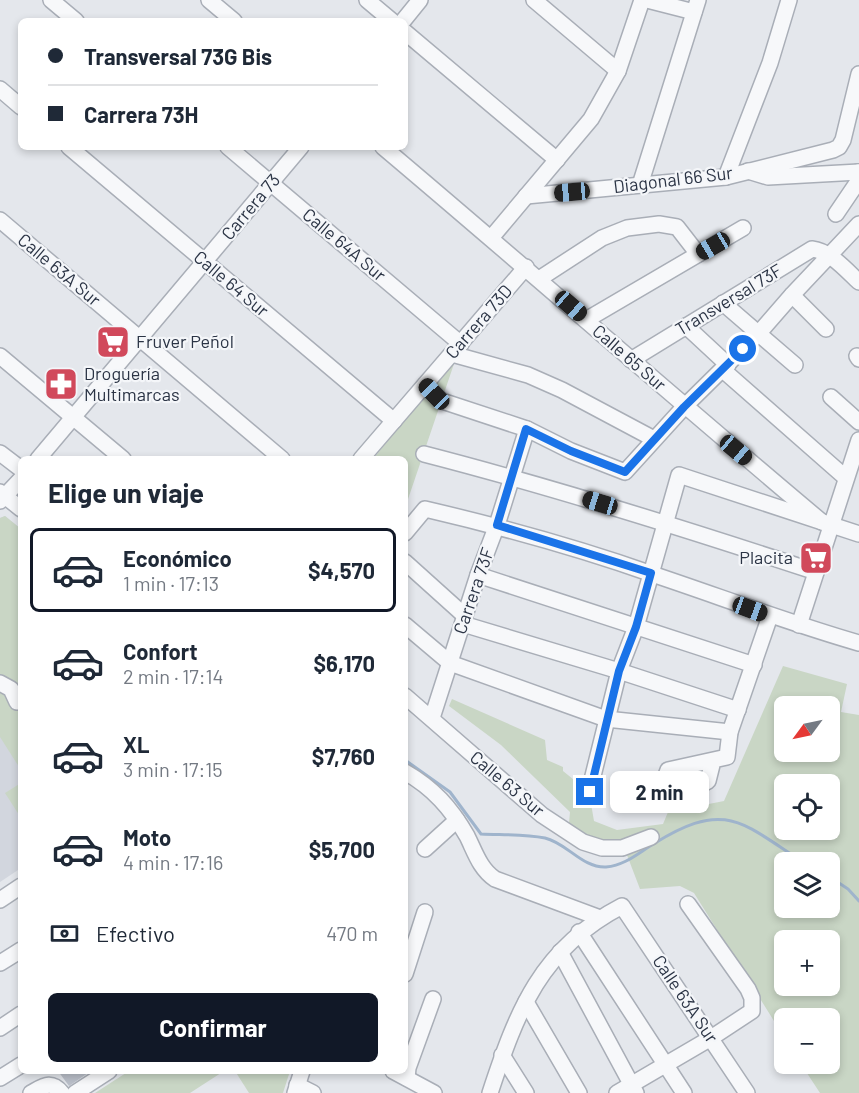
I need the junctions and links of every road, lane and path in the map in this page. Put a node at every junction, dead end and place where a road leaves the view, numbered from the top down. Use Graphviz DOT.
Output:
graph roads {
  1 [pos="51,0"];
  2 [pos="209,0"];
  3 [pos="367,0"];
  4 [pos="420,0"];
  5 [pos="534,0"];
  6 [pos="642,0"];
  7 [pos="647,0"];
  8 [pos="789,0"];
  9 [pos="696,6"];
  10 [pos="72,18"];
  11 [pos="230,18"];
  12 [pos="388,18"];
  13 [pos="405,18"];
  14 [pos="408,35"];
  15 [pos="618,71"];
  16 [pos="859,74"];
  17 [pos="0,89"];
  18 [pos="18,104"];
  19 [pos="73,150"];
  20 [pos="232,150"];
  21 [pos="298,150"];
  22 [pos="387,150"];
  23 [pos="556,160"];
  24 [pos="748,171"];
  25 [pos="859,172"];
  26 [pos="726,177"];
  27 [pos="271,183"];
  28 [pos="640,185"];
  29 [pos="526,196"];
  30 [pos="836,214"];
  31 [pos="0,220"];
  32 [pos="859,224"];
  33 [pos="743,228"];
  34 [pos="491,238"];
  35 [pos="698,254"];
  36 [pos="829,255"];
  37 [pos="205,262"];
  38 [pos="526,267"];
  39 [pos="539,279"];
  40 [pos="859,282"];
  41 [pos="792,295"];
  42 [pos="723,303"];
  43 [pos="586,320"];
  44 [pos="686,326"];
  45 [pos="826,329"];
  46 [pos="758,334"];
  47 [pos="141,338"];
  48 [pos="456,349"];
  49 [pos="0,356"];
  50 [pos="631,360"];
  51 [pos="795,365"];
  52 [pos="726,367"];
  53 [pos="425,385"];
  54 [pos="831,397"];
  55 [pos="684,407"];
  56 [pos="74,418"];
  57 [pos="394,421"];
  58 [pos="859,422"];
  59 [pos="526,429"];
  60 [pos="654,439"];
  61 [pos="859,440"];
  62 [pos="0,453"];
  63 [pos="424,454"];
  64 [pos="41,456"];
  65 [pos="119,456"];
  66 [pos="279,456"];
  67 [pos="364,456"];
  68 [pos="18,467"];
  69 [pos="511,476"];
  70 [pos="846,478"];
  71 [pos="18,482"];
  72 [pos="2,496"];
  73 [pos="18,506"];
  74 [pos="667,523"];
  75 [pos="826,524"];
  76 [pos="497,525"];
  77 [pos="408,529"];
  78 [pos="859,534"];
  79 [pos="408,565"];
  80 [pos="816,572"];
  81 [pos="651,573"];
  82 [pos="478,575"];
  83 [pos="770,616"];
  84 [pos="464,620"];
  85 [pos="799,625"];
  86 [pos="636,627"];
  87 [pos="408,628"];
  88 [pos="858,638"];
  89 [pos="450,663"];
  90 [pos="754,665"];
  91 [pos="619,671"];
  92 [pos="0,683"];
  93 [pos="408,698"];
  94 [pos="17,702"];
  95 [pos="738,711"];
  96 [pos="432,718"];
  97 [pos="606,719"];
  98 [pos="730,732"];
  99 [pos="713,761"];
  100 [pos="408,774"];
  101 [pos="590,792"];
  102 [pos="457,820"];
  103 [pos="651,837"];
  104 [pos="425,849"];
  105 [pos="18,888"];
  106 [pos="0,900"];
  107 [pos="688,904"];
  108 [pos="425,912"];
  109 [pos="600,918"];
  110 [pos="579,933"];
  111 [pos="18,952"];
  112 [pos="560,952"];
  113 [pos="0,963"];
  114 [pos="408,966"];
  115 [pos="433,999"];
  116 [pos="526,1002"];
  117 [pos="18,1016"];
  118 [pos="0,1028"];
  119 [pos="711,1038"];
  120 [pos="502,1055"];
  121 [pos="667,1064"];
  122 [pos="18,1067"];
  123 [pos="408,1068"];
  124 [pos="104,1074"];
  125 [pos="399,1074"];
  126 [pos="407,1074"];
  127 [pos="0,1078"];
  128 [pos="407,1078"];
  129 [pos="298,1083"];
  130 [pos="634,1089"];
  131 [pos="31,1093"];
  132 [pos="62,1093"];
  133 [pos="75,1093"];
  134 [pos="313,1093"];
  135 [pos="434,1093"];
  136 [pos="490,1093"];
  137 [pos="526,1093"];
  138 [pos="579,1093"];
  139 [pos="617,1093"];
  140 [pos="684,1093"];
  141 [pos="747,1093"];
  1 -- 10 [label="street"];
  2 -- 11 [label="street"];
  3 -- 12 [label="street"];
  4 -- 13 [label="street"];
  5 -- 15 [label="street"];
  6 -- 15 [label="street"];
  7 -- 9 [label="street"];
  8 -- 26 [label="street"];
  9 -- 28 [label="street"];
  14 -- 23 [label="street"];
  15 -- 23 [label="street"];
  16 -- 24 [label="street, Diagonal 66 Sur"];
  17 -- 18 [label="street"];
  19 -- 37 [label="street, Calle 64 Sur"];
  20 -- 27 [label="street, Calle 64A Sur"];
  21 -- 27 [label="street, Carrera 73"];
  22 -- 34 [label="street, Calle 65 Sur"];
  23 -- 29 [label="street"];
  24 -- 25 [label="street, Diagonal 66 Sur"];
  24 -- 26 [label="street, Diagonal 66 Sur"];
  25 -- 30 [label="street"];
  26 -- 28 [label="street, Diagonal 66 Sur"];
  27 -- 37 [label="street, Carrera 73"];
  27 -- 48 [label="street, Calle 64A Sur"];
  28 -- 29 [label="street, Diagonal 66 Sur"];
  29 -- 34 [label="street"];
  31 -- 47 [label="street, Calle 63A Sur"];
  32 -- 36 [label="street"];
  33 -- 35 [label="street"];
  34 -- 38 [label="street, Calle 65 Sur"];
  35 -- 39 [label="street"];
  35 -- 43 [label="street"];
  36 -- 40 [label="street"];
  36 -- 41 [label="street"];
  36 -- 42 [label="street, Transversal 73F"];
  37 -- 47 [label="street, Carrera 73"];
  37 -- 57 [label="street, Calle 64 Sur"];
  38 -- 39 [label="street, Calle 65 Sur"];
  38 -- 48 [label="street, Carrera 73D"];
  39 -- 43 [label="street, Calle 65 Sur"];
  41 -- 45 [label="street"];
  41 -- 46 [label="street"];
  42 -- 44 [label="street, Transversal 73F"];
  42 -- 46 [label="street"];
  43 -- 50 [label="street, Calle 65 Sur"];
  44 -- 50 [label="street, Transversal 73F"];
  44 -- 52 [label="street"];
  46 -- 51 [label="street"];
  46 -- 52 [label="street"];
  47 -- 56 [label="street, Carrera 73"];
  47 -- 66 [label="street, Calle 63A Sur"];
  48 -- 53 [label="street, Carrera 73D"];
  48 -- 60 [label="street"];
  49 -- 56 [label="street"];
  50 -- 55 [label="street, Calle 65 Sur"];
  52 -- 55 [label="street"];
  52 -- 70 [label="street"];
  53 -- 57 [label="street, Carrera 73D"];
  53 -- 59 [label="street"];
  54 -- 58 [label="street"];
  55 -- 60 [label="street"];
  55 -- 75 [label="street, Calle 65 Sur"];
  56 -- 64 [label="street, Carrera 73"];
  56 -- 65 [label="street"];
  57 -- 67 [label="street, Carrera 73D"];
  59 -- 60 [label="street"];
  59 -- 69 [label="street, Carrera 73F"];
  61 -- 70 [label="street"];
  62 -- 68 [label="street"];
  63 -- 69 [label="street"];
  69 -- 74 [label="street"];
  69 -- 76 [label="street, Carrera 73F"];
  70 -- 75 [label="street"];
  71 -- 72 [label="street"];
  72 -- 73 [label="street"];
  74 -- 75 [label="street"];
  74 -- 80 [label="street"];
  74 -- 81 [label="street"];
  75 -- 78 [label="street"];
  75 -- 80 [label="street"];
  76 -- 77 [label="street"];
  76 -- 81 [label="street"];
  76 -- 82 [label="street, Carrera 73F"];
  79 -- 84 [label="street"];
  80 -- 85 [label="street"];
  81 -- 83 [label="street"];
  81 -- 86 [label="street"];
  82 -- 84 [label="street, Carrera 73F"];
  82 -- 86 [label="street"];
  83 -- 85 [label="street"];
  83 -- 90 [label="street"];
  84 -- 89 [label="street, Carrera 73F"];
  84 -- 91 [label="street"];
  85 -- 88 [label="street"];
  86 -- 90 [label="street"];
  86 -- 91 [label="street"];
  87 -- 89 [label="street"];
  89 -- 96 [label="street, Carrera 73F"];
  89 -- 97 [label="street"];
  90 -- 95 [label="street"];
  91 -- 95 [label="street"];
  91 -- 97 [label="street"];
  92 -- 94 [label="street"];
  93 -- 96 [label="street, Calle 63 Sur"];
  95 -- 98 [label="street"];
  96 -- 103 [label="street, Calle 63 Sur"];
  97 -- 98 [label="street"];
  97 -- 101 [label="street"];
  98 -- 99 [label="street"];
  100 -- 102 [label="street"];
  102 -- 104 [label="street"];
  102 -- 109 [label="street"];
  105 -- 106 [label="street"];
  107 -- 119 [label="street"];
  108 -- 114 [label="street"];
  109 -- 110 [label="street"];
  109 -- 119 [label="street, Calle 63A Sur"];
  110 -- 112 [label="street"];
  110 -- 121 [label="street"];
  111 -- 113 [label="street"];
  112 -- 116 [label="street"];
  112 -- 130 [label="street"];
  115 -- 123 [label="street"];
  116 -- 120 [label="street"];
  116 -- 138 [label="street"];
  117 -- 118 [label="street"];
  119 -- 121 [label="street"];
  119 -- 141 [label="street, Calle 63A Sur"];
  120 -- 136 [label="street"];
  120 -- 137 [label="street"];
  121 -- 130 [label="street"];
  121 -- 140 [label="street"];
  122 -- 127 [label="street"];
  124 -- 133 [label="street"];
  125 -- 128 [label="street"];
  126 -- 128 [label="street"];
  128 -- 135 [label="street"];
  129 -- 134 [label="street"];
  130 -- 139 [label="street"];
  131 -- 132 [label="street"];
}
